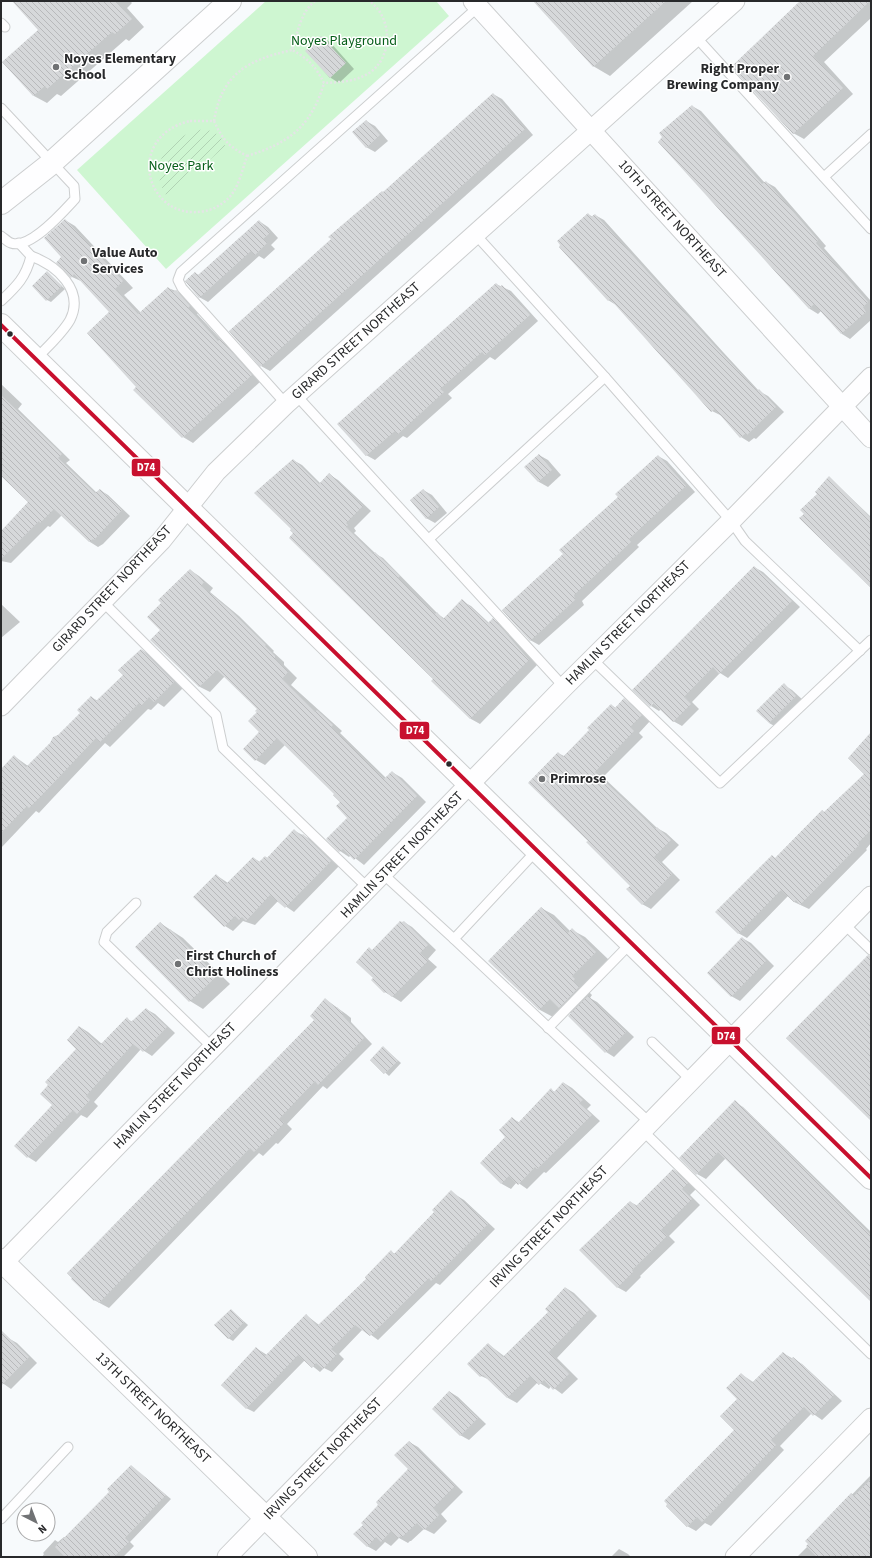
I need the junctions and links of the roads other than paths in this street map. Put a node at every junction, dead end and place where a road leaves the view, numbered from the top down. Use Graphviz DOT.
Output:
graph roads {
  1 [pos="230,1"];
  2 [pos="736,1"];
  3 [pos="476,4"];
  4 [pos="696,37"];
  5 [pos="1,108"];
  6 [pos="591,130"];
  7 [pos="871,134"];
  8 [pos="53,161"];
  9 [pos="824,177"];
  10 [pos="1,203"];
  11 [pos="871,229"];
  12 [pos="475,234"];
  13 [pos="1,236"];
  14 [pos="20,243"];
  15 [pos="31,256"];
  16 [pos="1,301"];
  17 [pos="1,325"];
  18 [pos="36,359"];
  19 [pos="605,377"];
  20 [pos="871,377"];
  21 [pos="291,399"];
  22 [pos="842,407"];
  23 [pos="871,438"];
  24 [pos="186,507"];
  25 [pos="731,521"];
  26 [pos="429,539"];
  27 [pos="102,601"];
  28 [pos="871,640"];
  29 [pos="860,651"];
  30 [pos="592,659"];
  31 [pos="564,687"];
  32 [pos="1,706"];
  33 [pos="470,785"];
  34 [pos="538,850"];
  35 [pos="383,874"];
  36 [pos="369,889"];
  37 [pos="871,896"];
  38 [pos="136,903"];
  39 [pos="844,924"];
  40 [pos="454,939"];
  41 [pos="632,942"];
  42 [pos="871,950"];
  43 [pos="548,1028"];
  44 [pos="731,1041"];
  45 [pos="652,1042"];
  46 [pos="213,1048"];
  47 [pos="692,1081"];
  48 [pos="646,1127"];
  49 [pos="871,1178"];
  50 [pos="2,1262"];
  51 [pos="871,1354"];
  52 [pos="871,1418"];
  53 [pos="68,1447"];
  54 [pos="265,1517"];
  55 [pos="1,1519"];
  56 [pos="227,1557"];
  57 [pos="306,1557"];
  58 [pos="735,1557"];
  1 -- 8 [label="street"];
  2 -- 4 [label="street, GIRARD STREET NORTHEAST"];
  3 -- 6 [label="street, 10TH STREET NORTHEAST"];
  3 -- 21 [label="lane"];
  4 -- 6 [label="street, GIRARD STREET NORTHEAST"];
  4 -- 9 [label="lane"];
  5 -- 8 [label="lane"];
  6 -- 12 [label="street, GIRARD STREET NORTHEAST"];
  6 -- 22 [label="street, 10TH STREET NORTHEAST"];
  7 -- 9 [label="lane"];
  8 -- 10 [label="street"];
  8 -- 14 [label="lane"];
  9 -- 11 [label="lane"];
  12 -- 19 [label="lane"];
  12 -- 21 [label="street, GIRARD STREET NORTHEAST"];
  13 -- 14 [label="lane"];
  14 -- 15 [label="lane"];
  15 -- 16 [label="lane"];
  15 -- 18 [label="lane"];
  17 -- 18 [label="street"];
  18 -- 24 [label="street"];
  19 -- 25 [label="lane"];
  19 -- 26 [label="lane"];
  20 -- 22 [label="street, HAMLIN STREET NORTHEAST"];
  21 -- 24 [label="street, GIRARD STREET NORTHEAST"];
  21 -- 26 [label="lane"];
  22 -- 23 [label="street, 10TH STREET NORTHEAST"];
  22 -- 25 [label="street, HAMLIN STREET NORTHEAST"];
  24 -- 27 [label="street, GIRARD STREET NORTHEAST"];
  24 -- 33 [label="street"];
  25 -- 29 [label="lane"];
  25 -- 30 [label="street, HAMLIN STREET NORTHEAST"];
  26 -- 31 [label="lane"];
  27 -- 32 [label="street, GIRARD STREET NORTHEAST"];
  27 -- 36 [label="lane"];
  28 -- 29 [label="lane"];
  29 -- 30 [label="lane"];
  30 -- 31 [label="street, HAMLIN STREET NORTHEAST"];
  31 -- 33 [label="street, HAMLIN STREET NORTHEAST"];
  33 -- 34 [label="street"];
  33 -- 35 [label="street, HAMLIN STREET NORTHEAST"];
  34 -- 40 [label="lane"];
  34 -- 41 [label="street"];
  35 -- 36 [label="street, HAMLIN STREET NORTHEAST"];
  35 -- 40 [label="lane"];
  36 -- 46 [label="street, HAMLIN STREET NORTHEAST"];
  37 -- 39 [label="street, IRVING STREET NORTHEAST"];
  38 -- 46 [label="lane"];
  39 -- 42 [label="lane"];
  39 -- 44 [label="street, IRVING STREET NORTHEAST"];
  40 -- 43 [label="lane"];
  41 -- 43 [label="lane"];
  41 -- 44 [label="street"];
  43 -- 48 [label="lane"];
  44 -- 47 [label="street, IRVING STREET NORTHEAST"];
  44 -- 49 [label="street"];
  45 -- 47 [label="lane"];
  46 -- 50 [label="street, HAMLIN STREET NORTHEAST"];
  47 -- 48 [label="street, IRVING STREET NORTHEAST"];
  48 -- 51 [label="lane"];
  48 -- 54 [label="street, IRVING STREET NORTHEAST"];
  50 -- 54 [label="street, 13TH STREET NORTHEAST"];
  52 -- 58 [label="street"];
  53 -- 55 [label="lane"];
  54 -- 56 [label="street, IRVING STREET NORTHEAST"];
  54 -- 57 [label="street, 13TH STREET NORTHEAST"];
}
